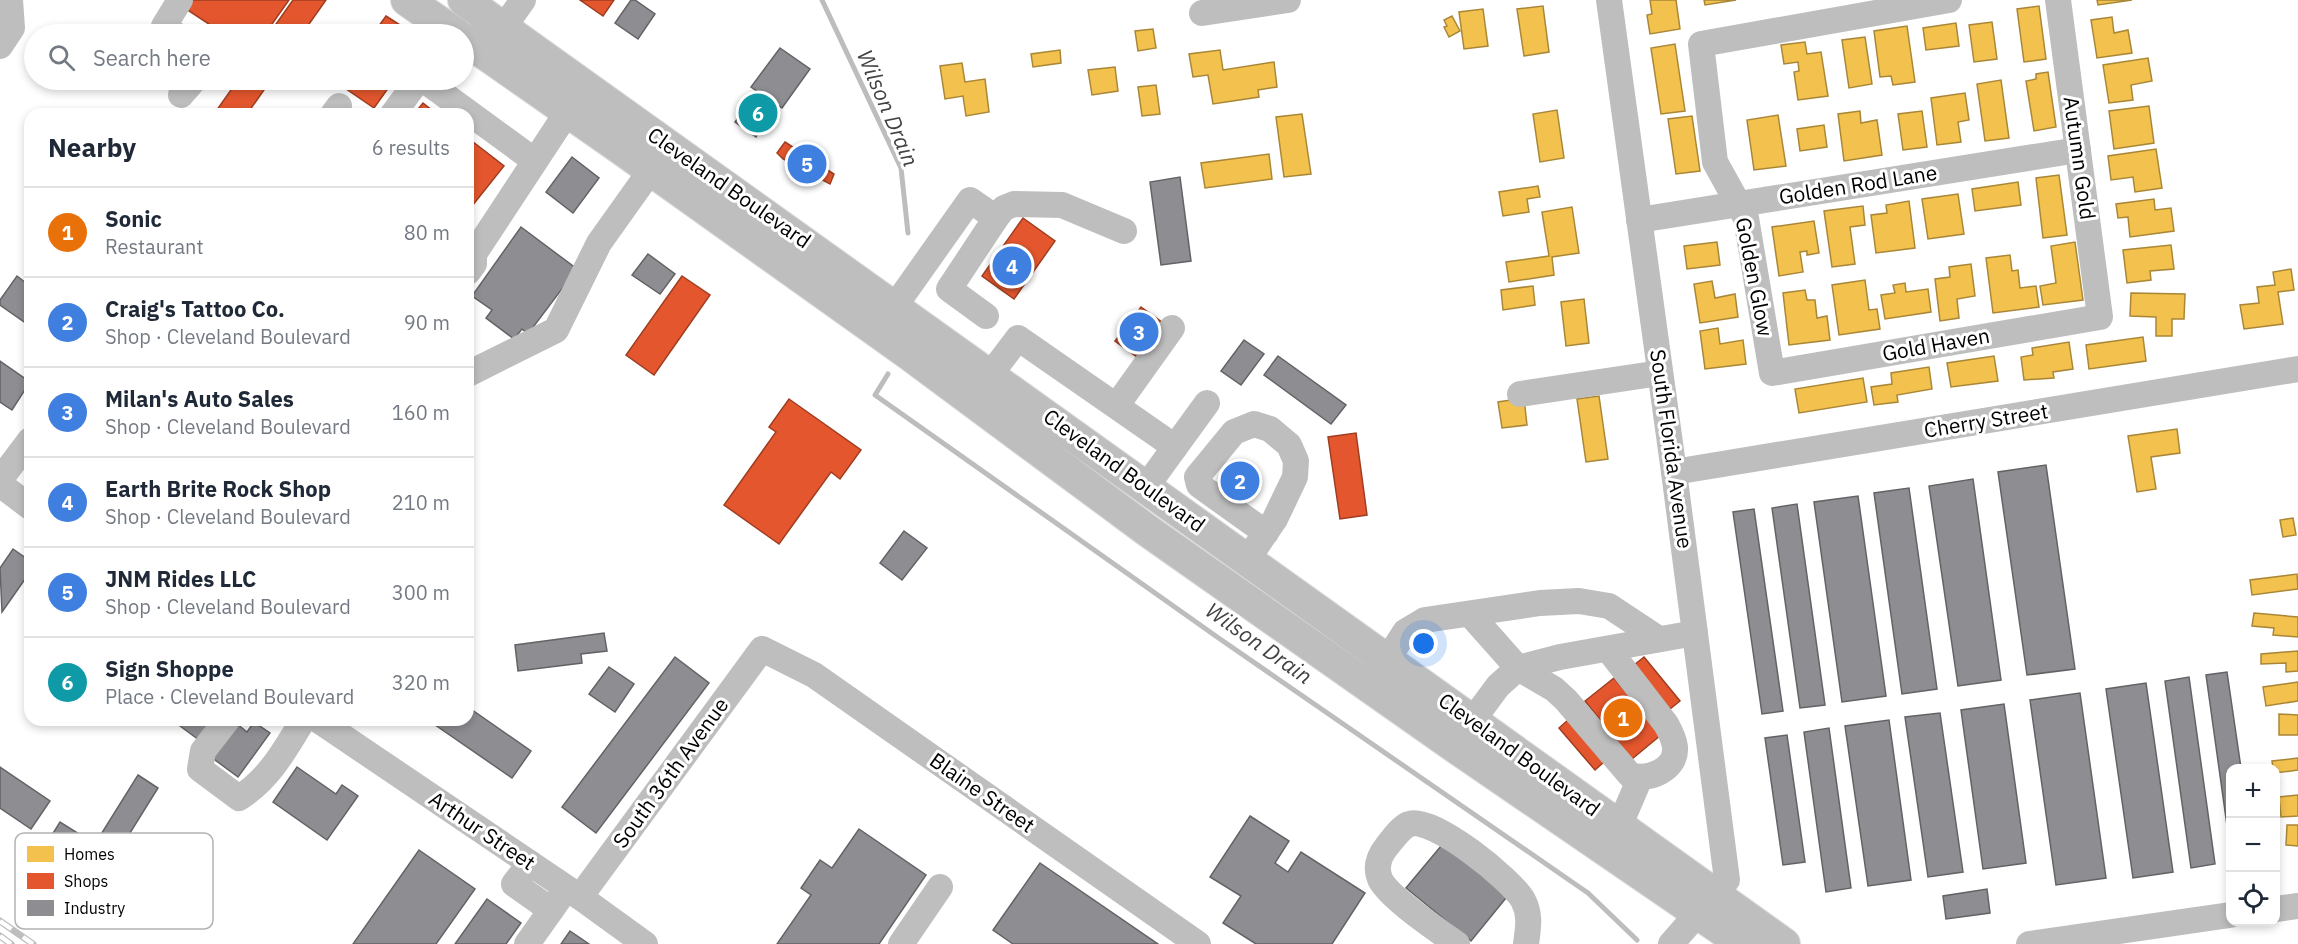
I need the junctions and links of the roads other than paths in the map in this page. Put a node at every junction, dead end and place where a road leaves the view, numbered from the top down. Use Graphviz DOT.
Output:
graph roads {
  1 [pos="10,0"];
  2 [pos="180,0"];
  3 [pos="407,0"];
  4 [pos="464,0"];
  5 [pos="523,0"];
  6 [pos="1288,0"];
  7 [pos="1609,0"];
  8 [pos="1949,0"];
  9 [pos="2058,0"];
  10 [pos="1202,13"];
  11 [pos="169,24"];
  12 [pos="441,24"];
  13 [pos="504,28"];
  14 [pos="474,35"];
  15 [pos="0,46"];
  16 [pos="474,47"];
  17 [pos="411,90"];
  18 [pos="438,90"];
  19 [pos="397,108"];
  20 [pos="462,108"];
  21 [pos="568,111"];
  22 [pos="474,116"];
  23 [pos="2078,150"];
  24 [pos="535,161"];
  25 [pos="651,170"];
  26 [pos="1738,204"];
  27 [pos="996,218"];
  28 [pos="1639,220"];
  29 [pos="1124,231"];
  30 [pos="474,253"];
  31 [pos="922,268"];
  32 [pos="949,289"];
  33 [pos="895,306"];
  34 [pos="986,316"];
  35 [pos="2100,317"];
  36 [pos="1172,328"];
  37 [pos="2298,369"];
  38 [pos="474,371"];
  39 [pos="1660,373"];
  40 [pos="1772,373"];
  41 [pos="990,375"];
  42 [pos="1520,394"];
  43 [pos="1207,403"];
  44 [pos="1117,405"];
  45 [pos="1175,447"];
  46 [pos="24,448"];
  47 [pos="1674,472"];
  48 [pos="0,482"];
  49 [pos="1146,487"];
  50 [pos="24,502"];
  51 [pos="1266,532"];
  52 [pos="1247,560"];
  53 [pos="1470,614"];
  54 [pos="1695,633"];
  55 [pos="1659,639"];
  56 [pos="762,649"];
  57 [pos="1608,649"];
  58 [pos="1387,660"];
  59 [pos="1518,668"];
  60 [pos="1370,687"];
  61 [pos="222,726"];
  62 [pos="299,726"];
  63 [pos="327,726"];
  64 [pos="1463,733"];
  65 [pos="1640,778"];
  66 [pos="1611,838"];
  67 [pos="530,863"];
  68 [pos="940,887"];
  69 [pos="573,892"];
  70 [pos="1706,905"];
  71 [pos="2298,906"];
  72 [pos="2280,908"];
  73 [pos="551,910"];
  74 [pos="2226,917"];
  75 [pos="2184,933"];
  76 [pos="527,944"];
  77 [pos="645,944"];
  78 [pos="901,944"];
  79 [pos="1198,944"];
  80 [pos="1456,944"];
  81 [pos="1526,944"];
  82 [pos="1671,944"];
  83 [pos="1743,944"];
  84 [pos="1784,944"];
  85 [pos="2029,944"];
  1 -- 15 [label="street"];
  2 -- 11 [label="street"];
  3 -- 12 [label="main road, Cleveland Boulevard"];
  4 -- 13 [label="main road, Cleveland Boulevard"];
  5 -- 13 [label="street"];
  6 -- 10 [label="street"];
  7 -- 28 [label="street, South Florida Avenue"];
  8 -- 26 [label="street, Golden Glow"];
  9 -- 23 [label="street, Autumn Gold"];
  13 -- 14 [label="street"];
  13 -- 33 [label="main road, Cleveland Boulevard"];
  16 -- 21 [label="main road, Cleveland Boulevard"];
  17 -- 19 [label="street"];
  18 -- 20 [label="street"];
  21 -- 24 [label="street"];
  21 -- 25 [label="main road, Cleveland Boulevard"];
  22 -- 24 [label="street"];
  23 -- 26 [label="street, Golden Rod Lane"];
  23 -- 35 [label="street, Autumn Gold"];
  24 -- 30 [label="street"];
  25 -- 38 [label="street"];
  25 -- 60 [label="main road, Cleveland Boulevard"];
  26 -- 28 [label="street, Golden Rod Lane"];
  26 -- 40 [label="street, Golden Glow"];
  27 -- 29 [label="street"];
  27 -- 31 [label="street"];
  27 -- 32 [label="street"];
  28 -- 39 [label="street, South Florida Avenue"];
  31 -- 32 [label="street"];
  31 -- 33 [label="street"];
  32 -- 34 [label="street"];
  33 -- 41 [label="main road, Cleveland Boulevard"];
  35 -- 40 [label="street, Gold Haven"];
  36 -- 44 [label="street"];
  37 -- 47 [label="street, Cherry Street"];
  39 -- 42 [label="street"];
  39 -- 47 [label="street, South Florida Avenue"];
  41 -- 44 [label="street"];
  41 -- 49 [label="main road, Cleveland Boulevard"];
  43 -- 45 [label="street"];
  44 -- 45 [label="street"];
  45 -- 49 [label="street"];
  46 -- 48 [label="street"];
  47 -- 54 [label="street, South Florida Avenue"];
  48 -- 50 [label="street"];
  49 -- 52 [label="main road, Cleveland Boulevard"];
  51 -- 52 [label="street"];
  52 -- 58 [label="main road, Cleveland Boulevard"];
  53 -- 55 [label="street"];
  53 -- 58 [label="street"];
  53 -- 59 [label="street"];
  54 -- 55 [label="street"];
  54 -- 70 [label="street, South Florida Avenue"];
  55 -- 57 [label="street"];
  56 -- 69 [label="street, South 36th Avenue"];
  56 -- 79 [label="street, Blaine Street"];
  57 -- 59 [label="street"];
  57 -- 65 [label="street"];
  58 -- 60 [label="street"];
  58 -- 64 [label="main road, Cleveland Boulevard"];
  59 -- 64 [label="street"];
  59 -- 65 [label="street"];
  60 -- 64 [label="main road, Cleveland Boulevard"];
  61 -- 62 [label="street"];
  63 -- 67 [label="street, Arthur Street"];
  64 -- 66 [label="main road, Cleveland Boulevard"];
  65 -- 66 [label="street"];
  66 -- 70 [label="main road, Cleveland Boulevard"];
  67 -- 69 [label="street, Arthur Street"];
  67 -- 73 [label="street"];
  68 -- 78 [label="street"];
  69 -- 73 [label="street, South 36th Avenue"];
  69 -- 77 [label="street, Arthur Street"];
  70 -- 82 [label="street, South Florida Avenue"];
  70 -- 83 [label="main road, Cleveland Boulevard"];
  70 -- 84 [label="main road, Cleveland Boulevard"];
  71 -- 72 [label="street"];
  73 -- 76 [label="street, South 36th Avenue"];
  74 -- 75 [label="street"];
  75 -- 85 [label="street"];
  80 -- 81 [label="street"];
}
